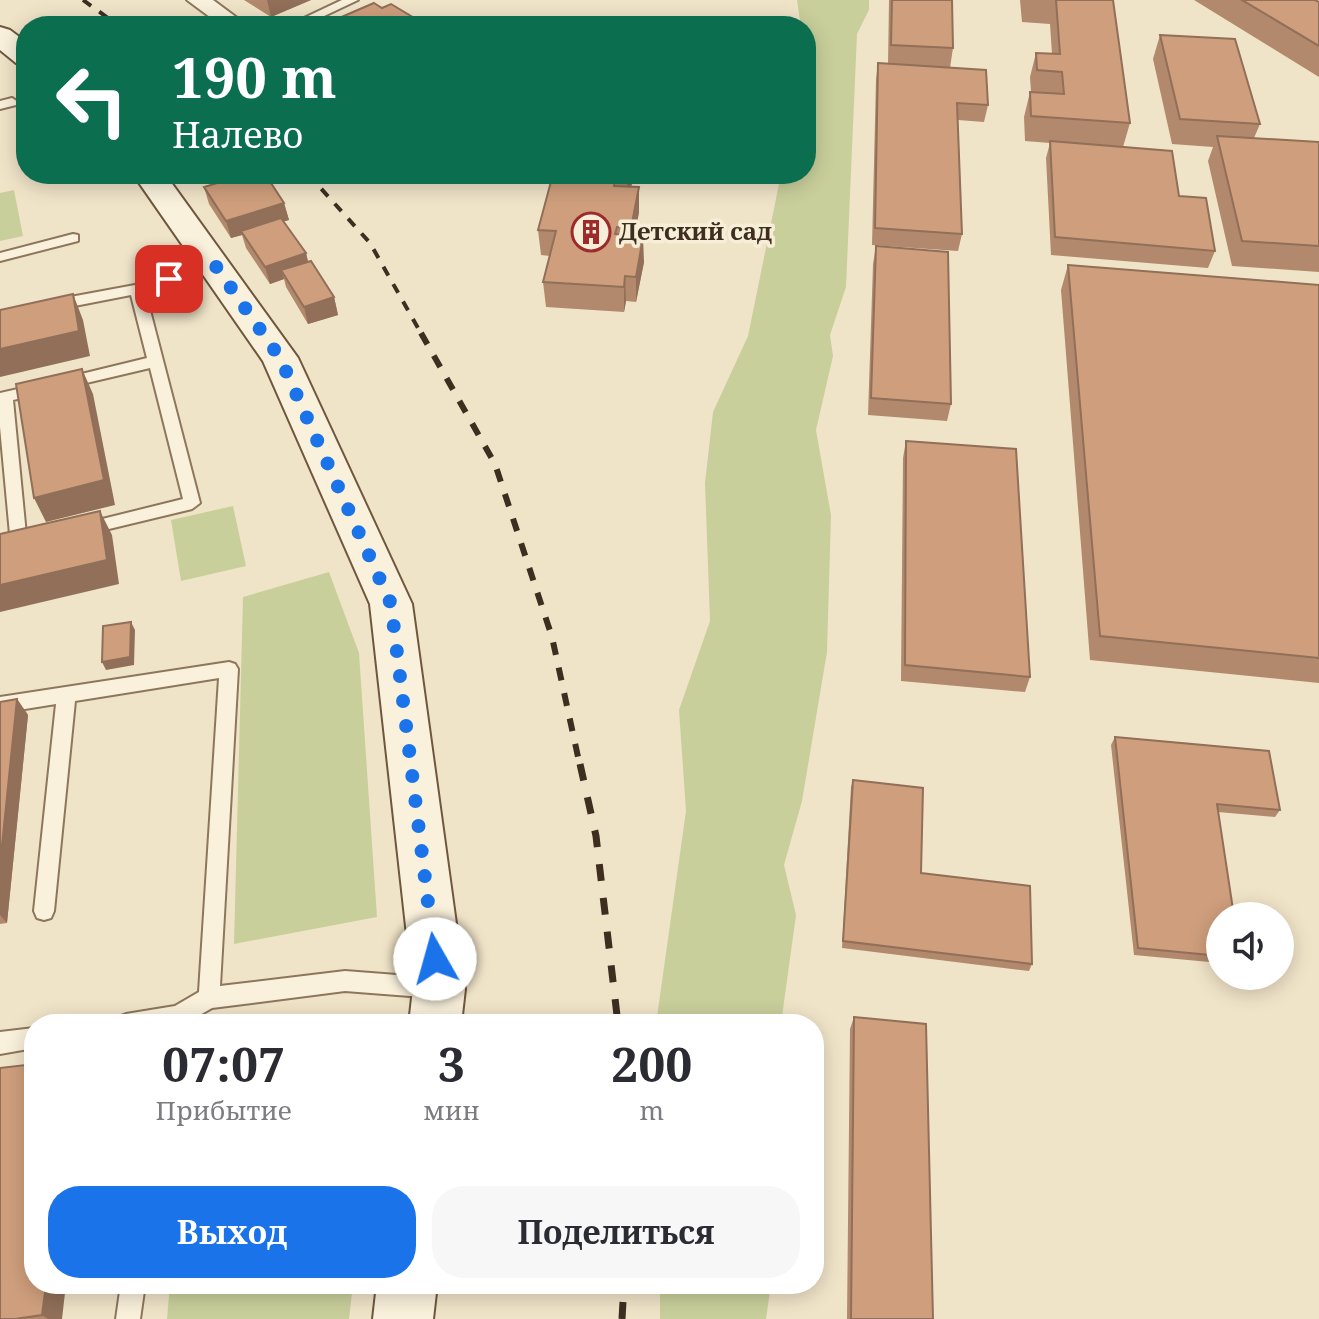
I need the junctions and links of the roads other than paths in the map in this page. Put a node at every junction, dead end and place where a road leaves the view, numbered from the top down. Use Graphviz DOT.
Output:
graph roads {
  1 [pos="198,0"];
  2 [pos="352,0"];
  3 [pos="222,16"];
  4 [pos="316,16"];
  5 [pos="0,36"];
  6 [pos="16,49"];
  7 [pos="156,184"];
  8 [pos="73,238"];
  9 [pos="0,257"];
  10 [pos="215,265"];
  11 [pos="137,289"];
  12 [pos="46,306"];
  13 [pos="156,361"];
  14 [pos="2,398"];
  15 [pos="65,534"];
  16 [pos="0,550"];
  17 [pos="66,695"];
  18 [pos="0,705"];
  19 [pos="44,911"];
  20 [pos="209,998"];
  21 [pos="437,1006"];
  22 [pos="186,1014"];
  23 [pos="24,1039"];
  24 [pos="0,1043"];
  25 [pos="132,1294"];
  26 [pos="406,1294"];
  27 [pos="128,1319"];
  28 [pos="403,1319"];
  1 -- 3 [label="street"];
  2 -- 4 [label="lane"];
  5 -- 6 [label="street"];
  7 -- 10 [label="street"];
  8 -- 9 [label="lane"];
  10 -- 11 [label="lane"];
  10 -- 21 [label="street"];
  11 -- 12 [label="lane"];
  11 -- 13 [label="lane"];
  13 -- 14 [label="lane"];
  13 -- 15 [label="lane"];
  14 -- 16 [label="lane"];
  17 -- 18 [label="lane"];
  17 -- 19 [label="lane"];
  17 -- 20 [label="lane"];
  20 -- 21 [label="lane"];
  20 -- 22 [label="lane"];
  23 -- 24 [label="lane"];
  25 -- 27 [label="lane"];
  26 -- 28 [label="street"];
}
